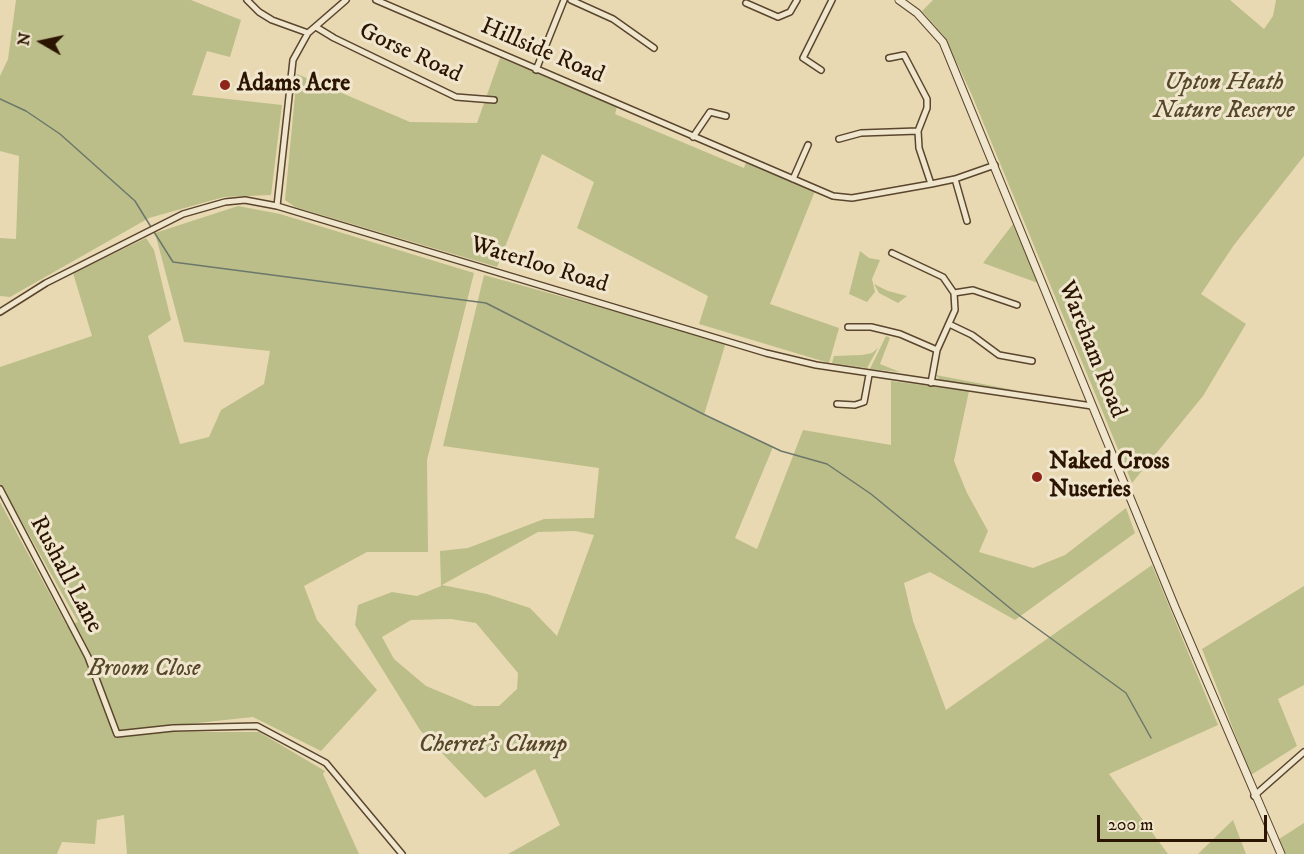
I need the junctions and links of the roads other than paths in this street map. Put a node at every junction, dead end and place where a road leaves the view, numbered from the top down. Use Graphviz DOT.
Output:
graph roads {
  1 [pos="247,0"];
  2 [pos="346,0"];
  3 [pos="377,0"];
  4 [pos="564,0"];
  5 [pos="571,0"];
  6 [pos="797,0"];
  7 [pos="832,0"];
  8 [pos="899,0"];
  9 [pos="746,3"];
  10 [pos="316,27"];
  11 [pos="308,33"];
  12 [pos="654,48"];
  13 [pos="889,58"];
  14 [pos="821,69"];
  15 [pos="536,70"];
  16 [pos="494,100"];
  17 [pos="726,116"];
  18 [pos="918,131"];
  19 [pos="693,137"];
  20 [pos="839,139"];
  21 [pos="808,145"];
  22 [pos="995,165"];
  23 [pos="793,179"];
  24 [pos="955,179"];
  25 [pos="932,184"];
  26 [pos="277,206"];
  27 [pos="967,221"];
  28 [pos="892,253"];
  29 [pos="954,293"];
  30 [pos="1017,305"];
  31 [pos="0,312"];
  32 [pos="949,324"];
  33 [pos="848,327"];
  34 [pos="937,350"];
  35 [pos="1032,361"];
  36 [pos="869,375"];
  37 [pos="931,383"];
  38 [pos="837,404"];
  39 [pos="1092,406"];
  40 [pos="0,489"];
  41 [pos="1304,752"];
  42 [pos="1254,796"];
  43 [pos="402,854"];
  44 [pos="1281,854"];
  1 -- 11 [label="street"];
  2 -- 10 [label="street"];
  3 -- 15 [label="street, Hillside Road"];
  4 -- 15 [label="street"];
  5 -- 12 [label="street"];
  6 -- 9 [label="street"];
  7 -- 14 [label="street"];
  8 -- 22 [label="street, Wareham Road"];
  10 -- 11 [label="street"];
  10 -- 16 [label="street, Gorse Road"];
  11 -- 26 [label="street"];
  13 -- 18 [label="street"];
  15 -- 19 [label="street, Hillside Road"];
  17 -- 19 [label="street"];
  18 -- 20 [label="street"];
  18 -- 25 [label="street"];
  19 -- 23 [label="street, Hillside Road"];
  21 -- 23 [label="street"];
  22 -- 24 [label="street, Hillside Road"];
  22 -- 39 [label="street, Wareham Road"];
  23 -- 25 [label="street, Hillside Road"];
  24 -- 25 [label="street, Hillside Road"];
  24 -- 27 [label="street"];
  26 -- 31 [label="street, Waterloo Road"];
  26 -- 36 [label="street, Waterloo Road"];
  28 -- 29 [label="street"];
  29 -- 30 [label="street"];
  29 -- 32 [label="street"];
  32 -- 34 [label="street"];
  32 -- 35 [label="street"];
  33 -- 34 [label="street"];
  34 -- 37 [label="street"];
  36 -- 37 [label="street, Waterloo Road"];
  36 -- 38 [label="street"];
  37 -- 39 [label="street, Waterloo Road"];
  39 -- 42 [label="street, Wareham Road"];
  40 -- 43 [label="street, Rushall Lane"];
  41 -- 42 [label="street"];
  42 -- 44 [label="street, Wareham Road"];
}
